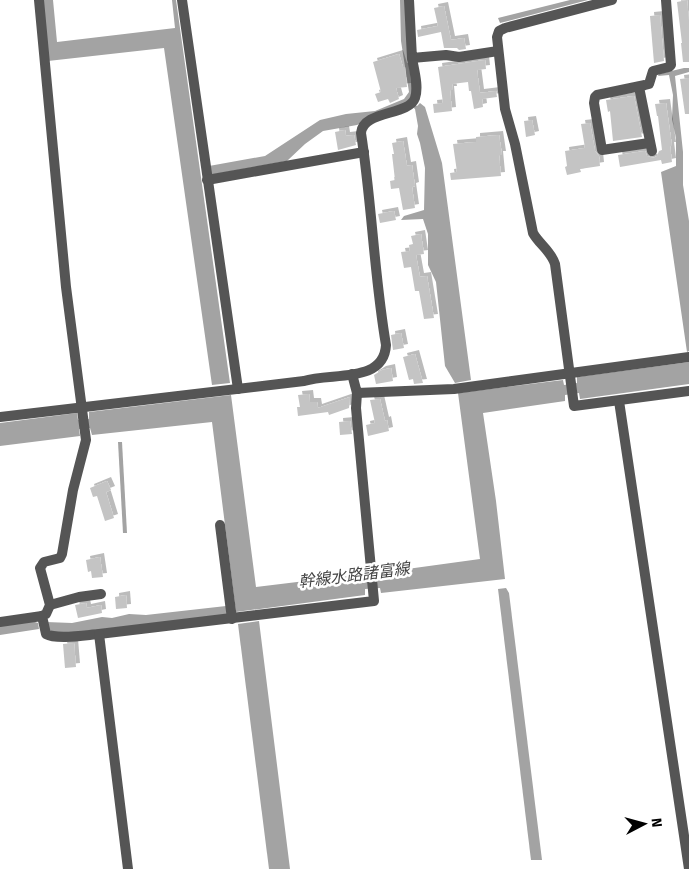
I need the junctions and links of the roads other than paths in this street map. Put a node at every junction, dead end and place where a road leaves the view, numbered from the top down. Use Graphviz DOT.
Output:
graph roads {
  1 [pos="39,0"];
  2 [pos="182,0"];
  3 [pos="611,0"];
  4 [pos="666,0"];
  5 [pos="410,2"];
  6 [pos="498,51"];
  7 [pos="412,58"];
  8 [pos="639,87"];
  9 [pos="364,152"];
  10 [pos="207,180"];
  11 [pos="689,357"];
  12 [pos="570,372"];
  13 [pos="352,374"];
  14 [pos="238,389"];
  15 [pos="689,391"];
  16 [pos="357,393"];
  17 [pos="619,400"];
  18 [pos="82,407"];
  19 [pos="0,417"];
  20 [pos="220,525"];
  21 [pos="101,594"];
  22 [pos="50,605"];
  23 [pos="232,619"];
  24 [pos="0,622"];
  25 [pos="43,622"];
  26 [pos="99,634"];
  27 [pos="688,864"];
  28 [pos="128,869"];
  29 [pos="689,869"];
  1 -- 18 [label="street"];
  2 -- 10 [label="street"];
  3 -- 6 [label="street"];
  4 -- 8 [label="street"];
  5 -- 7 [label="street"];
  6 -- 7 [label="street"];
  6 -- 12 [label="street"];
  7 -- 9 [label="street"];
  8 -- 8 [label="street"];
  9 -- 10 [label="street"];
  9 -- 13 [label="street"];
  10 -- 14 [label="street"];
  11 -- 12 [label="street"];
  12 -- 16 [label="street"];
  12 -- 17 [label="street"];
  13 -- 14 [label="street"];
  13 -- 16 [label="street"];
  14 -- 18 [label="street"];
  15 -- 17 [label="street"];
  16 -- 23 [label="street"];
  17 -- 27 [label="street"];
  18 -- 19 [label="street"];
  18 -- 22 [label="street"];
  20 -- 23 [label="street"];
  21 -- 22 [label="street"];
  22 -- 25 [label="street"];
  23 -- 26 [label="street"];
  24 -- 25 [label="street"];
  25 -- 26 [label="street"];
  26 -- 28 [label="street"];
  27 -- 29 [label="street"];
}
